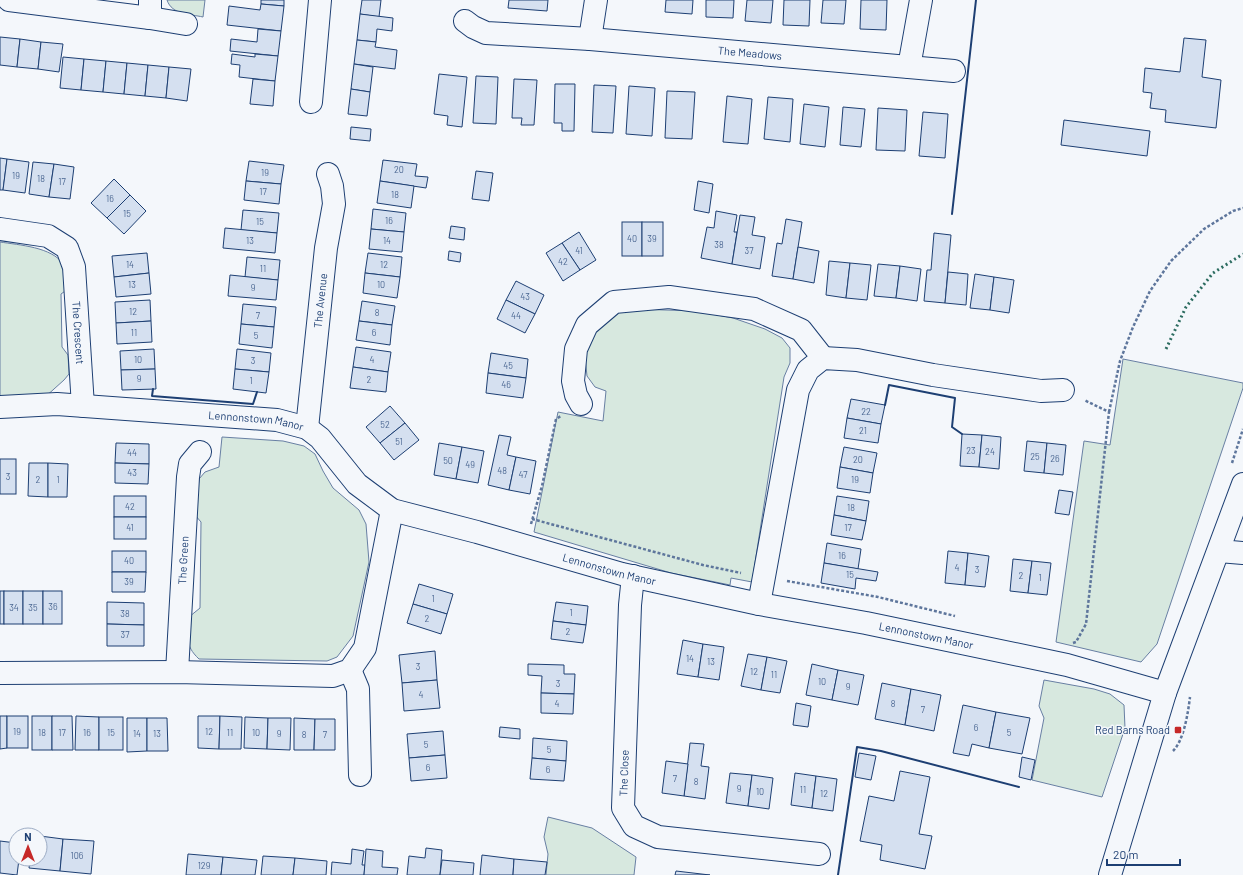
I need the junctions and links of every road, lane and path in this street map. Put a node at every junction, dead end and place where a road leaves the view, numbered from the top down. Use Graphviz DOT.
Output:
graph roads {
  1 [pos="9,0"];
  2 [pos="320,0"];
  3 [pos="596,0"];
  4 [pos="921,0"];
  5 [pos="150,9"];
  6 [pos="465,20"];
  7 [pos="186,24"];
  8 [pos="590,39"];
  9 [pos="909,67"];
  10 [pos="954,71"];
  11 [pos="311,102"];
  12 [pos="328,174"];
  13 [pos="1243,208"];
  14 [pos="0,228"];
  15 [pos="823,358"];
  16 [pos="1063,390"];
  17 [pos="581,404"];
  18 [pos="83,406"];
  19 [pos="0,407"];
  20 [pos="1109,412"];
  21 [pos="307,428"];
  22 [pos="1243,429"];
  23 [pos="200,452"];
  24 [pos="1231,466"];
  25 [pos="1243,484"];
  26 [pos="392,510"];
  27 [pos="532,519"];
  28 [pos="524,545"];
  29 [pos="1219,551"];
  30 [pos="1243,553"];
  31 [pos="633,576"];
  32 [pos="763,577"];
  33 [pos="759,604"];
  34 [pos="962,617"];
  35 [pos="1071,645"];
  36 [pos="350,670"];
  37 [pos="177,672"];
  38 [pos="0,673"];
  39 [pos="1165,693"];
  40 [pos="360,775"];
  41 [pos="819,854"];
  42 [pos="1110,875"];
  1 -- 5 [label="street"];
  2 -- 11 [label="street"];
  3 -- 8 [label="street"];
  4 -- 9 [label="street"];
  5 -- 7 [label="street"];
  6 -- 8 [label="street, The Meadows"];
  8 -- 9 [label="street, The Meadows"];
  9 -- 10 [label="street, The Meadows"];
  12 -- 21 [label="street, The Avenue"];
  13 -- 20 [label="path"];
  14 -- 18 [label="street, The Crescent"];
  15 -- 16 [label="street"];
  15 -- 17 [label="street"];
  15 -- 32 [label="street"];
  16 -- 20 [label="path"];
  17 -- 27 [label="path"];
  18 -- 19 [label="street"];
  18 -- 21 [label="street, Lennonstown Manor"];
  20 -- 35 [label="path"];
  21 -- 26 [label="street, Lennonstown Manor"];
  22 -- 24 [label="path"];
  23 -- 37 [label="street, The Green"];
  25 -- 29 [label="street"];
  26 -- 28 [label="street, Lennonstown Manor"];
  26 -- 36 [label="street"];
  27 -- 28 [label="path"];
  27 -- 32 [label="path"];
  28 -- 31 [label="street, Lennonstown Manor"];
  29 -- 30 [label="street"];
  29 -- 39 [label="street"];
  31 -- 33 [label="street, Lennonstown Manor"];
  31 -- 41 [label="street, The Close"];
  32 -- 33 [label="street"];
  32 -- 34 [label="path"];
  33 -- 39 [label="street, Lennonstown Manor"];
  36 -- 37 [label="street"];
  36 -- 40 [label="street"];
  37 -- 38 [label="street"];
  39 -- 42 [label="street"];
}
